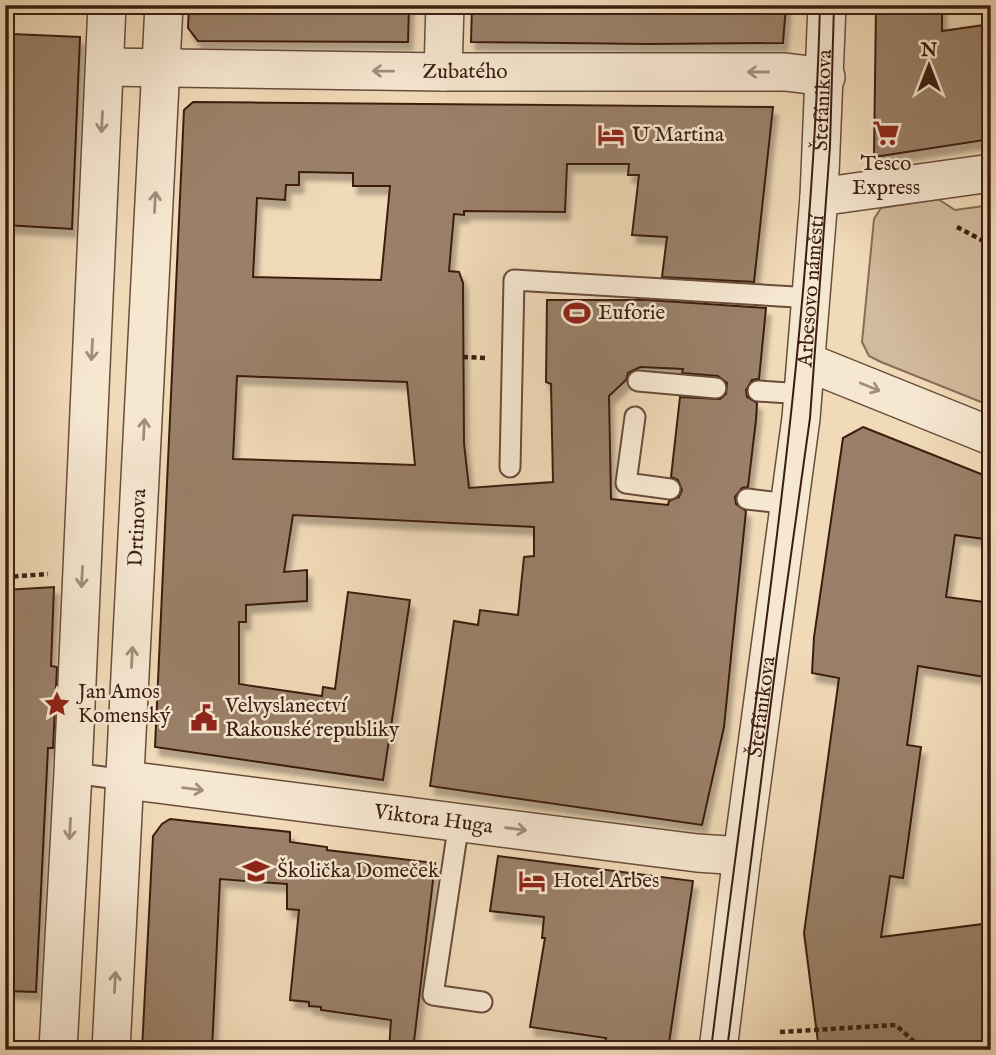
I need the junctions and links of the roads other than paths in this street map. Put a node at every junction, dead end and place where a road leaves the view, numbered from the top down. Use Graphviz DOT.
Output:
graph roads {
  1 [pos="107,5"];
  2 [pos="164,5"];
  3 [pos="445,5"];
  4 [pos="827,5"];
  5 [pos="105,67"];
  6 [pos="162,68"];
  7 [pos="443,72"];
  8 [pos="826,77"];
  9 [pos="991,173"];
  10 [pos="819,197"];
  11 [pos="812,298"];
  12 [pos="805,378"];
  13 [pos="638,381"];
  14 [pos="716,388"];
  15 [pos="758,391"];
  16 [pos="635,416"];
  17 [pos="991,436"];
  18 [pos="510,467"];
  19 [pos="670,489"];
  20 [pos="747,499"];
  21 [pos="789,504"];
  22 [pos="73,773"];
  23 [pos="126,780"];
  24 [pos="459,822"];
  25 [pos="742,856"];
  26 [pos="482,1002"];
  27 [pos="58,1050"];
  28 [pos="111,1050"];
  29 [pos="718,1050"];
  1 -- 5 [label="street"];
  2 -- 6 [label="street, Drtinova"];
  3 -- 7 [label="street"];
  4 -- 8 [label="street, Štefánikova"];
  5 -- 6 [label="street, Zubatého"];
  5 -- 22 [label="street, one-way"];
  7 -- 6 [label="street, Zubatého, one-way"];
  23 -- 6 [label="street, Drtinova, one-way"];
  8 -- 7 [label="street, Zubatého, one-way"];
  8 -- 10 [label="street, Štefánikova"];
  9 -- 10 [label="street, Arbesovo náměstí"];
  10 -- 11 [label="street, Arbesovo náměstí"];
  11 -- 12 [label="street, Arbesovo náměstí"];
  11 -- 18 [label="lane"];
  12 -- 15 [label="lane"];
  12 -- 17 [label="street, Arbesovo náměstí, one-way"];
  12 -- 21 [label="street, Štefánikova"];
  13 -- 14 [label="lane"];
  16 -- 19 [label="lane"];
  20 -- 21 [label="lane"];
  21 -- 25 [label="street, Štefánikova"];
  22 -- 23 [label="lane"];
  22 -- 27 [label="street, one-way"];
  23 -- 24 [label="street, Viktora Huga, one-way"];
  28 -- 23 [label="street, Drtinova, one-way"];
  24 -- 25 [label="street, Viktora Huga, one-way"];
  24 -- 26 [label="lane"];
  25 -- 29 [label="street, Štefánikova"];
}
